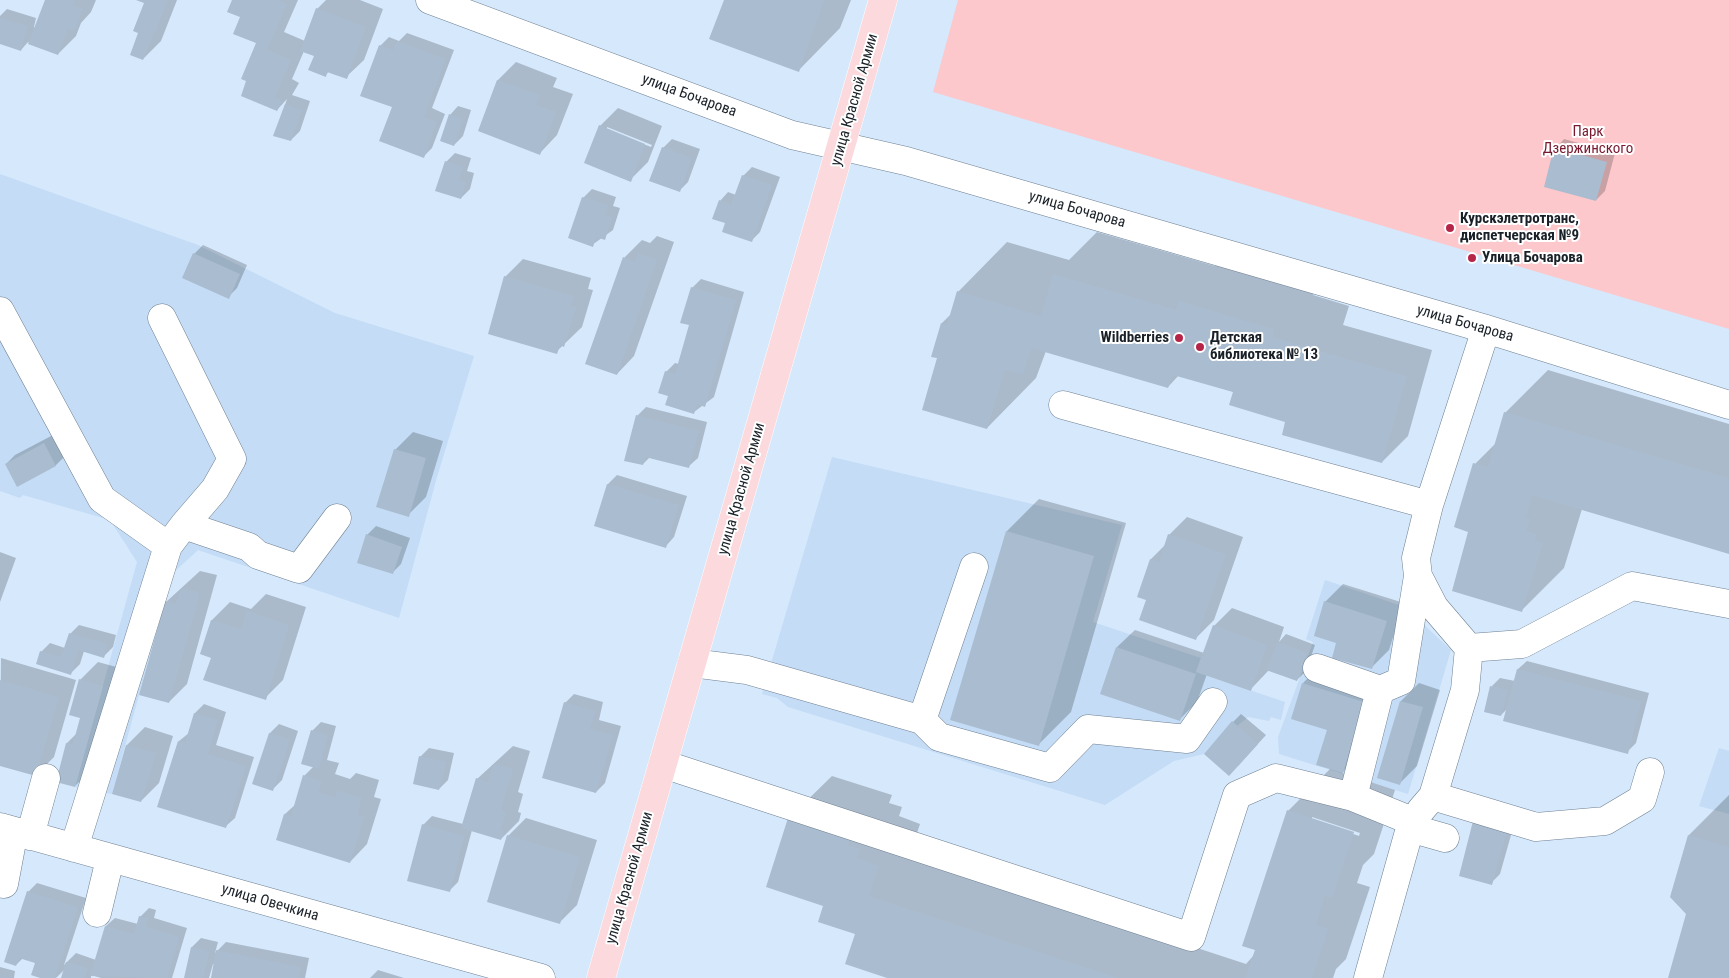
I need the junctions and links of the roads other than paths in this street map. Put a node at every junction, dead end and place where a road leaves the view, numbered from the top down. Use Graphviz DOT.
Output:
graph roads {
  1 [pos="430,0"];
  2 [pos="884,0"];
  3 [pos="842,147"];
  4 [pos="0,311"];
  5 [pos="162,318"];
  6 [pos="1486,329"];
  7 [pos="1063,405"];
  8 [pos="1729,405"];
  9 [pos="1429,505"];
  10 [pos="337,518"];
  11 [pos="184,525"];
  12 [pos="168,546"];
  13 [pos="974,567"];
  14 [pos="1418,576"];
  15 [pos="1729,604"];
  16 [pos="1469,648"];
  17 [pos="692,662"];
  18 [pos="1317,668"];
  19 [pos="1380,690"];
  20 [pos="1213,702"];
  21 [pos="922,720"];
  22 [pos="663,764"];
  23 [pos="1650,772"];
  24 [pos="46,778"];
  25 [pos="1433,796"];
  26 [pos="1353,797"];
  27 [pos="1411,824"];
  28 [pos="15,831"];
  29 [pos="1445,838"];
  30 [pos="74,848"];
  31 [pos="110,858"];
  32 [pos="4,884"];
  33 [pos="97,913"];
  34 [pos="540,978"];
  35 [pos="601,978"];
  36 [pos="1368,978"];
  1 -- 3 [label="street, улица Бочарова"];
  2 -- 3 [label="main road, улица Красной Армии"];
  3 -- 6 [label="street, улица Бочарова"];
  3 -- 17 [label="main road, улица Красной Армии"];
  4 -- 12 [label="street"];
  5 -- 11 [label="street"];
  6 -- 8 [label="street, улица Бочарова"];
  6 -- 9 [label="street"];
  7 -- 9 [label="street"];
  9 -- 14 [label="street"];
  10 -- 11 [label="street"];
  11 -- 12 [label="street"];
  12 -- 30 [label="street"];
  13 -- 21 [label="street"];
  14 -- 16 [label="street"];
  14 -- 19 [label="street"];
  15 -- 16 [label="street"];
  16 -- 25 [label="street"];
  17 -- 21 [label="street"];
  17 -- 22 [label="main road, улица Красной Армии"];
  18 -- 19 [label="street"];
  19 -- 26 [label="street"];
  20 -- 21 [label="street"];
  22 -- 26 [label="street"];
  22 -- 35 [label="main road, улица Красной Армии"];
  23 -- 25 [label="street"];
  24 -- 28 [label="street"];
  25 -- 27 [label="street"];
  26 -- 27 [label="street"];
  27 -- 29 [label="street"];
  27 -- 36 [label="street"];
  28 -- 30 [label="street, улица Овечкина"];
  28 -- 32 [label="street"];
  30 -- 31 [label="street, улица Овечкина"];
  31 -- 33 [label="street"];
  31 -- 34 [label="street, улица Овечкина"];
}
